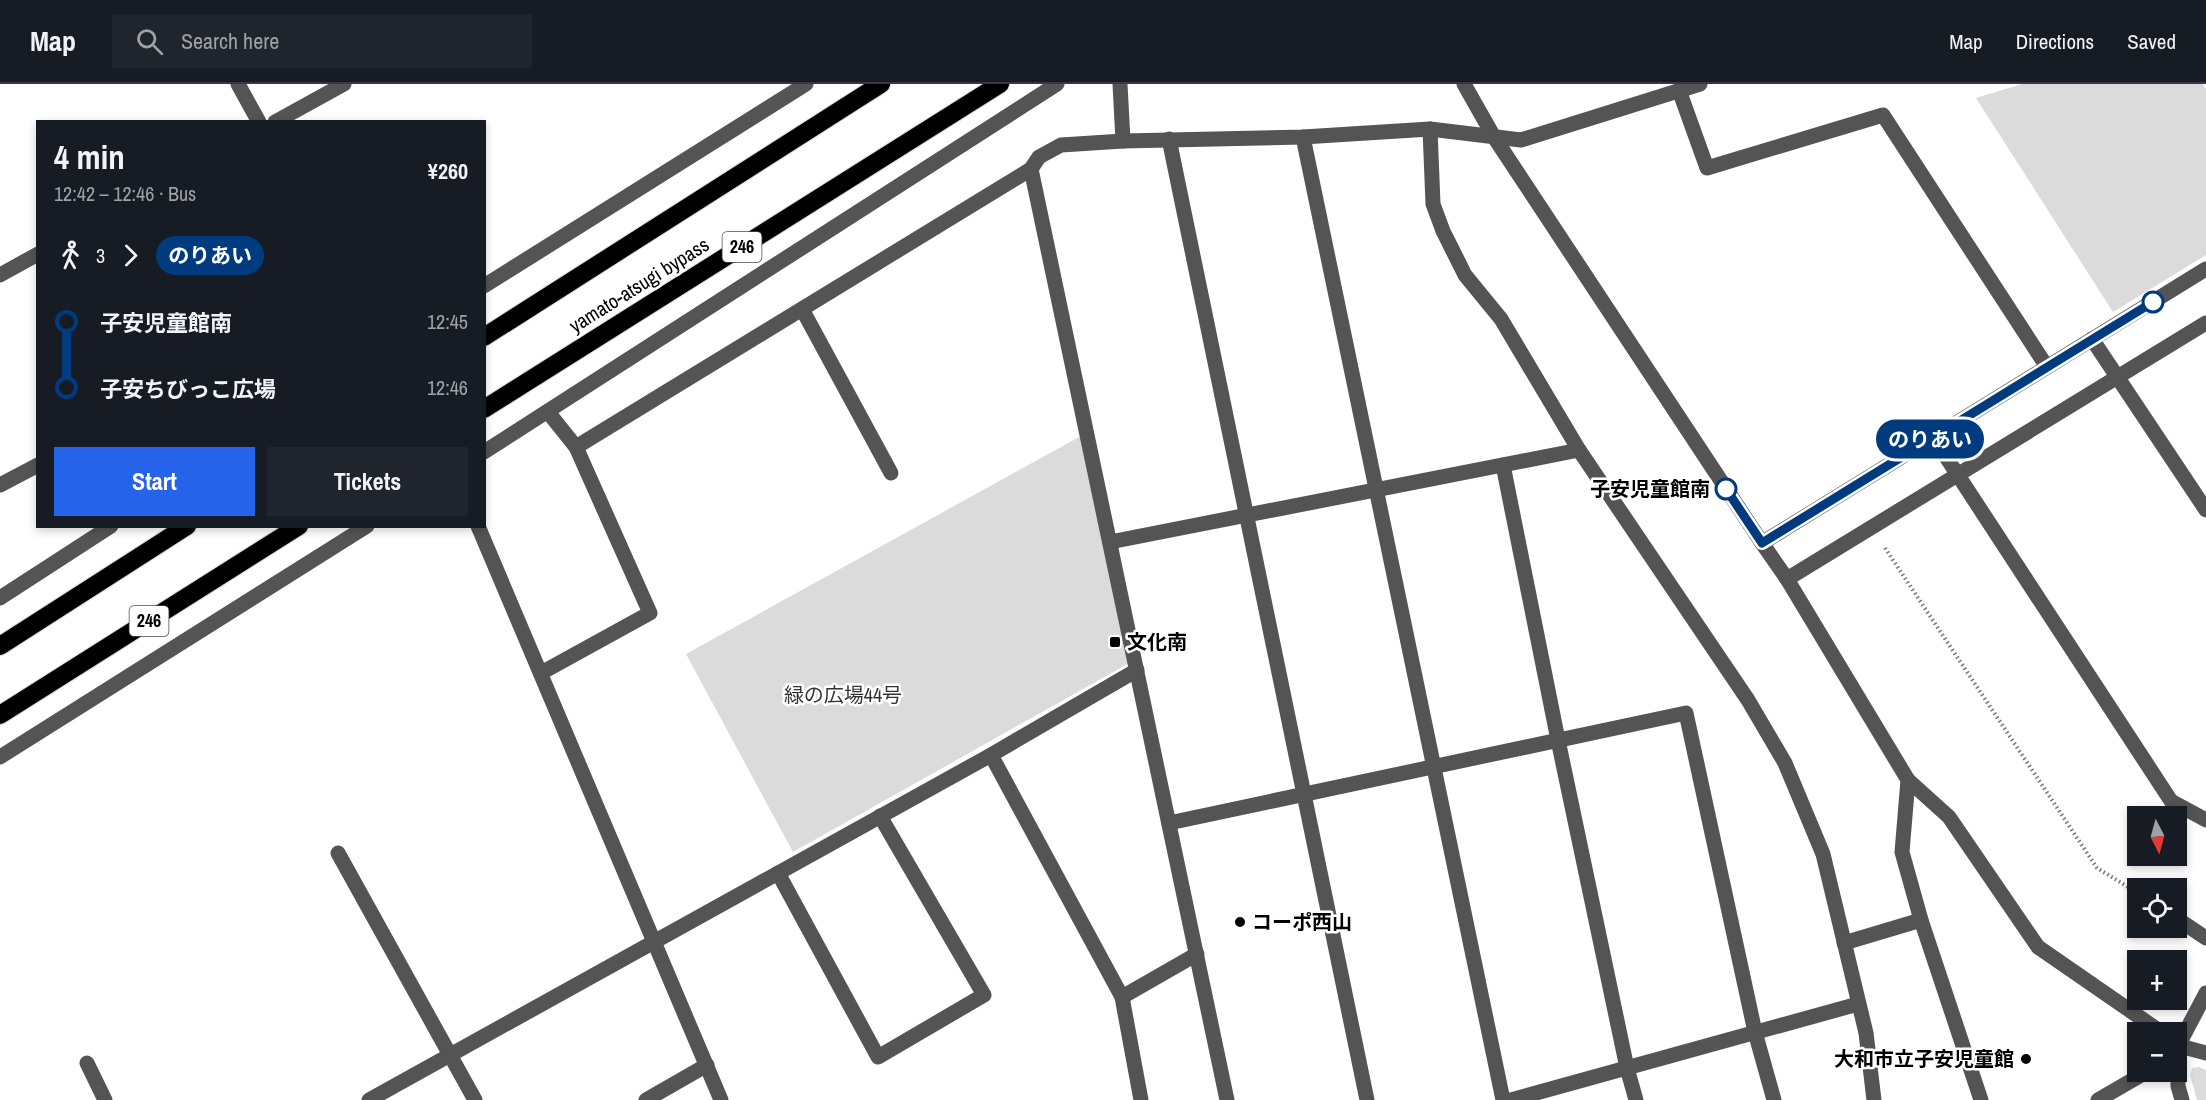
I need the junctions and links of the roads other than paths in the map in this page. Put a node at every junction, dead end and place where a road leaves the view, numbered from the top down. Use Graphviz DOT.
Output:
graph roads {
  1 [pos="238,84"];
  2 [pos="344,84"];
  3 [pos="806,84"];
  4 [pos="881,84"];
  5 [pos="1000,84"];
  6 [pos="1057,84"];
  7 [pos="1120,84"];
  8 [pos="1464,84"];
  9 [pos="1700,84"];
  10 [pos="1679,90"];
  11 [pos="258,120"];
  12 [pos="279,120"];
  13 [pos="1430,129"];
  14 [pos="1303,136"];
  15 [pos="1494,137"];
  16 [pos="1169,139"];
  17 [pos="1123,141"];
  18 [pos="1031,169"];
  19 [pos="36,255"];
  20 [pos="2206,269"];
  21 [pos="0,275"];
  22 [pos="486,285"];
  23 [pos="802,309"];
  24 [pos="2206,323"];
  25 [pos="486,336"];
  26 [pos="2092,339"];
  27 [pos="2047,367"];
  28 [pos="2117,377"];
  29 [pos="486,408"];
  30 [pos="548,412"];
  31 [pos="1933,437"];
  32 [pos="576,447"];
  33 [pos="1579,450"];
  34 [pos="486,451"];
  35 [pos="1503,465"];
  36 [pos="36,466"];
  37 [pos="891,473"];
  38 [pos="1958,474"];
  39 [pos="0,485"];
  40 [pos="1375,490"];
  41 [pos="2206,510"];
  42 [pos="1246,515"];
  43 [pos="108,528"];
  44 [pos="184,528"];
  45 [pos="296,528"];
  46 [pos="364,528"];
  47 [pos="479,528"];
  48 [pos="1110,542"];
  49 [pos="1762,543"];
  50 [pos="1788,579"];
  51 [pos="0,598"];
  52 [pos="0,646"];
  53 [pos="1137,670"];
  54 [pos="541,673"];
  55 [pos="0,715"];
  56 [pos="1558,740"];
  57 [pos="991,754"];
  58 [pos="0,757"];
  59 [pos="1432,767"];
  60 [pos="1908,780"];
  61 [pos="1304,794"];
  62 [pos="880,816"];
  63 [pos="2206,820"];
  64 [pos="1169,823"];
  65 [pos="338,853"];
  66 [pos="778,873"];
  67 [pos="1921,920"];
  68 [pos="2187,925"];
  69 [pos="2206,938"];
  70 [pos="654,942"];
  71 [pos="1844,943"];
  72 [pos="1197,954"];
  73 [pos="2206,993"];
  74 [pos="1122,997"];
  75 [pos="1858,1004"];
  76 [pos="2147,1022"];
  77 [pos="2187,1028"];
  78 [pos="1755,1032"];
  79 [pos="2187,1048"];
  80 [pos="2206,1053"];
  81 [pos="450,1054"];
  82 [pos="87,1063"];
  83 [pos="707,1065"];
  84 [pos="1628,1068"];
  85 [pos="2129,1082"];
  86 [pos="2178,1082"];
  87 [pos="105,1100"];
  88 [pos="369,1100"];
  89 [pos="475,1100"];
  90 [pos="646,1100"];
  91 [pos="721,1100"];
  92 [pos="1141,1100"];
  93 [pos="1227,1100"];
  94 [pos="1367,1100"];
  95 [pos="1503,1100"];
  96 [pos="1511,1100"];
  97 [pos="1636,1100"];
  98 [pos="1774,1100"];
  99 [pos="1874,1100"];
  100 [pos="1981,1100"];
  101 [pos="2098,1100"];
  102 [pos="2182,1100"];
  1 -- 11 [label="street"];
  2 -- 12 [label="street"];
  3 -- 22 [label="street"];
  4 -- 25 [label="highway, yamato-atsugi bypass"];
  5 -- 29 [label="highway, yamato-atsugi bypass / 246"];
  6 -- 30 [label="street"];
  7 -- 17 [label="street"];
  8 -- 15 [label="street"];
  9 -- 10 [label="street"];
  10 -- 15 [label="street"];
  10 -- 27 [label="street"];
  13 -- 14 [label="street"];
  13 -- 15 [label="street"];
  13 -- 33 [label="street"];
  14 -- 16 [label="street"];
  14 -- 40 [label="street"];
  15 -- 49 [label="street"];
  16 -- 17 [label="street"];
  16 -- 42 [label="street"];
  17 -- 18 [label="street"];
  18 -- 23 [label="street"];
  18 -- 48 [label="street"];
  19 -- 21 [label="street"];
  20 -- 26 [label="street"];
  23 -- 32 [label="street"];
  23 -- 37 [label="street"];
  24 -- 28 [label="street"];
  26 -- 27 [label="street"];
  26 -- 28 [label="street"];
  27 -- 31 [label="street"];
  28 -- 38 [label="street"];
  28 -- 41 [label="street"];
  30 -- 32 [label="street"];
  30 -- 34 [label="street"];
  31 -- 38 [label="street"];
  31 -- 49 [label="street"];
  32 -- 54 [label="street"];
  33 -- 35 [label="street"];
  33 -- 71 [label="street"];
  35 -- 40 [label="street"];
  35 -- 56 [label="street"];
  36 -- 39 [label="street"];
  38 -- 50 [label="street"];
  38 -- 63 [label="street"];
  40 -- 42 [label="street"];
  40 -- 59 [label="street"];
  42 -- 48 [label="street"];
  42 -- 61 [label="street"];
  43 -- 51 [label="street"];
  44 -- 52 [label="highway"];
  45 -- 55 [label="highway, 246"];
  46 -- 58 [label="street"];
  47 -- 54 [label="street"];
  48 -- 53 [label="street"];
  49 -- 50 [label="street"];
  50 -- 60 [label="street"];
  53 -- 57 [label="street"];
  53 -- 64 [label="street"];
  54 -- 70 [label="street"];
  56 -- 59 [label="street"];
  56 -- 78 [label="street"];
  56 -- 84 [label="street"];
  57 -- 62 [label="street"];
  57 -- 74 [label="street"];
  59 -- 61 [label="street"];
  59 -- 95 [label="street"];
  60 -- 67 [label="street"];
  60 -- 76 [label="street"];
  61 -- 64 [label="street"];
  61 -- 94 [label="street"];
  62 -- 66 [label="street"];
  62 -- 66 [label="street"];
  64 -- 72 [label="street"];
  65 -- 81 [label="street"];
  66 -- 70 [label="street"];
  67 -- 71 [label="street"];
  67 -- 100 [label="street"];
  68 -- 69 [label="street"];
  70 -- 81 [label="street"];
  70 -- 83 [label="street"];
  71 -- 75 [label="street"];
  72 -- 74 [label="street"];
  72 -- 93 [label="street"];
  73 -- 77 [label="street"];
  74 -- 92 [label="street"];
  75 -- 78 [label="street"];
  75 -- 99 [label="street"];
  78 -- 84 [label="street"];
  78 -- 98 [label="street"];
  79 -- 80 [label="street"];
  81 -- 88 [label="street"];
  81 -- 89 [label="street"];
  82 -- 87 [label="street"];
  83 -- 90 [label="street"];
  83 -- 91 [label="street"];
  84 -- 96 [label="street"];
  84 -- 97 [label="street"];
  85 -- 101 [label="street"];
  86 -- 102 [label="street"];
}
